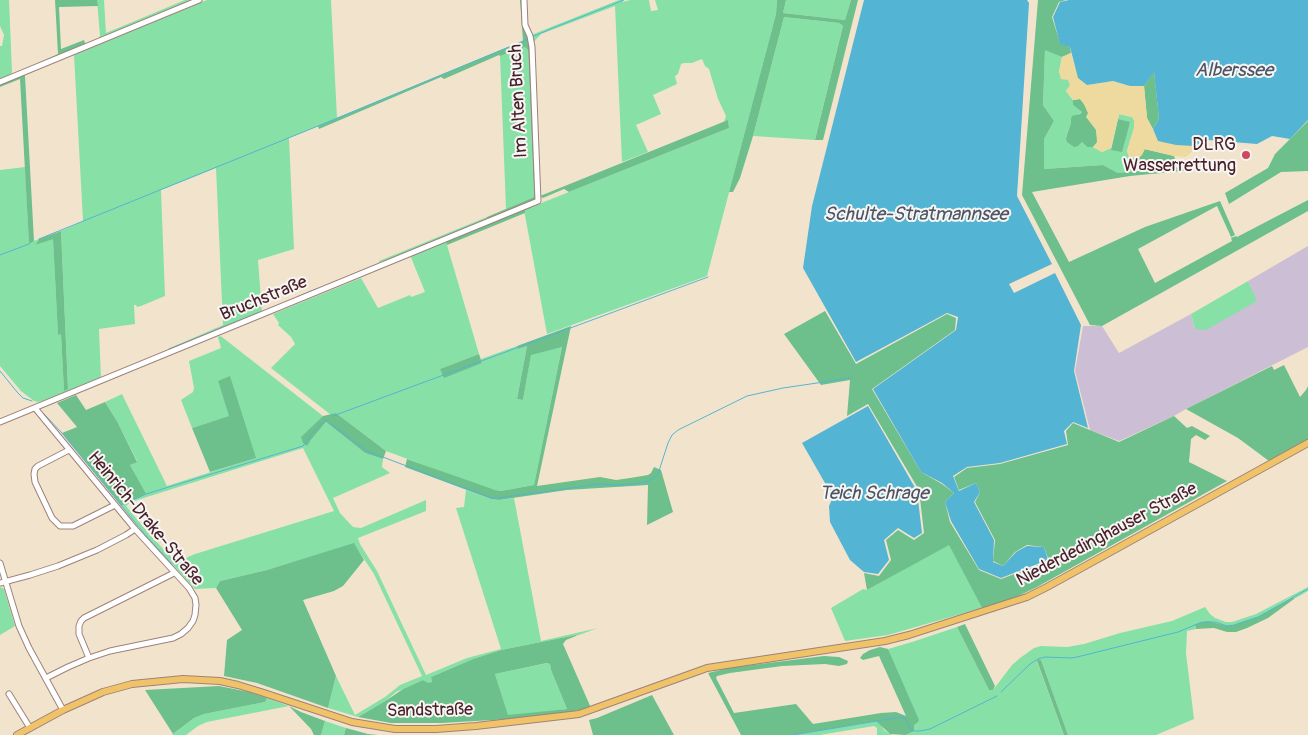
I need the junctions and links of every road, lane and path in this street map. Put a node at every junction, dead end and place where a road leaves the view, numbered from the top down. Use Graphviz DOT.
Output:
graph roads {
  1 [pos="199,0"];
  2 [pos="524,0"];
  3 [pos="0,82"];
  4 [pos="538,201"];
  5 [pos="35,408"];
  6 [pos="0,422"];
  7 [pos="1308,443"];
  8 [pos="69,450"];
  9 [pos="115,505"];
  10 [pos="135,529"];
  11 [pos="0,563"];
  12 [pos="174,572"];
  13 [pos="3,583"];
  14 [pos="793,655"];
  15 [pos="89,658"];
  16 [pos="46,678"];
  17 [pos="9,694"];
  18 [pos="63,710"];
  19 [pos="30,728"];
  20 [pos="17,735"];
  1 -- 3 [label="street"];
  2 -- 4 [label="street, Im Alten Bruch"];
  4 -- 5 [label="street, Bruchstraße"];
  5 -- 6 [label="street, Bruchstraße"];
  5 -- 8 [label="street, Heinrich-Drake-Straße"];
  7 -- 14 [label="main road, Niederdedinghauser Straße"];
  8 -- 9 [label="street, Heinrich-Drake-Straße"];
  8 -- 9 [label="street"];
  9 -- 10 [label="street, Heinrich-Drake-Straße"];
  10 -- 12 [label="street, Heinrich-Drake-Straße"];
  10 -- 13 [label="street"];
  11 -- 13 [label="street"];
  12 -- 15 [label="street"];
  12 -- 15 [label="street, Heinrich-Drake-Straße"];
  13 -- 16 [label="street"];
  14 -- 18 [label="main road, Sandstraße"];
  15 -- 16 [label="street, Heinrich-Drake-Straße"];
  16 -- 18 [label="street"];
  17 -- 19 [label="street"];
  18 -- 19 [label="main road, Sandstraße"];
  19 -- 20 [label="main road, Sandstraße"];
}
